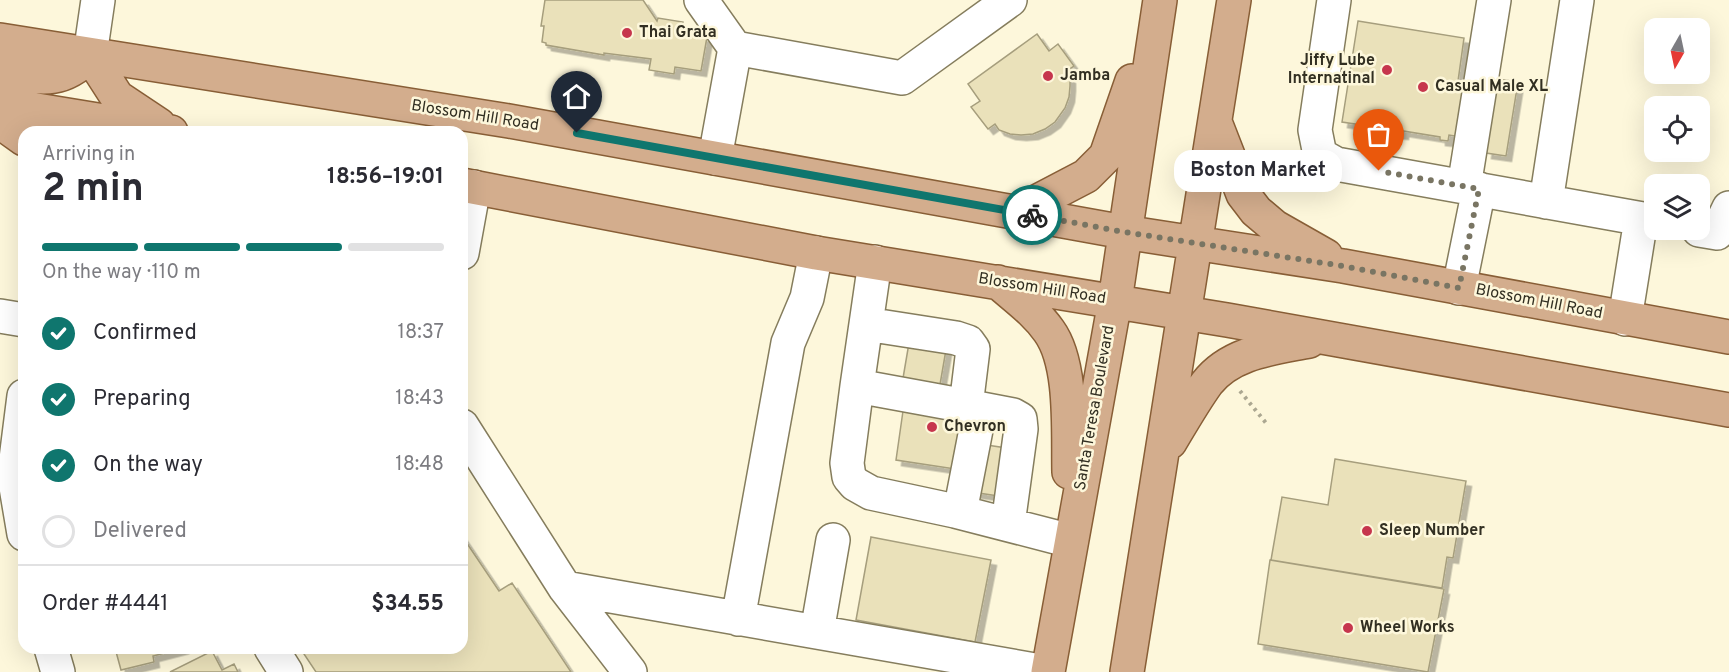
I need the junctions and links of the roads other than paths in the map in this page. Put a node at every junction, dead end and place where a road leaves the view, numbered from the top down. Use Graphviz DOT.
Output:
graph roads {
  1 [pos="98,0"];
  2 [pos="701,0"];
  3 [pos="1010,0"];
  4 [pos="1160,0"];
  5 [pos="1234,0"];
  6 [pos="1334,0"];
  7 [pos="1494,0"];
  8 [pos="1577,0"];
  9 [pos="0,40"];
  10 [pos="735,48"];
  11 [pos="90,55"];
  12 [pos="0,73"];
  13 [pos="0,104"];
  14 [pos="1215,121"];
  15 [pos="0,122"];
  16 [pos="134,126"];
  17 [pos="161,126"];
  18 [pos="18,135"];
  19 [pos="715,158"];
  20 [pos="468,186"];
  21 [pos="1472,188"];
  22 [pos="1546,202"];
  23 [pos="1729,208"];
  24 [pos="1017,212"];
  25 [pos="1644,219"];
  26 [pos="1124,232"];
  27 [pos="1710,232"];
  28 [pos="1644,237"];
  29 [pos="1196,243"];
  30 [pos="816,253"];
  31 [pos="875,262"];
  32 [pos="1343,266"];
  33 [pos="997,281"];
  34 [pos="1459,288"];
  35 [pos="1115,301"];
  36 [pos="1185,312"];
  37 [pos="0,316"];
  38 [pos="18,319"];
  39 [pos="1625,319"];
  40 [pos="866,324"];
  41 [pos="1729,337"];
  42 [pos="1328,338"];
  43 [pos="857,386"];
  44 [pos="973,408"];
  45 [pos="1729,410"];
  46 [pos="18,424"];
  47 [pos="468,435"];
  48 [pos="1162,453"];
  49 [pos="7,475"];
  50 [pos="960,512"];
  51 [pos="18,513"];
  52 [pos="1008,524"];
  53 [pos="1071,539"];
  54 [pos="833,540"];
  55 [pos="565,588"];
  56 [pos="738,619"];
  57 [pos="817,632"];
  58 [pos="53,654"];
  59 [pos="275,654"];
  60 [pos="949,664"];
  61 [pos="58,672"];
  62 [pos="286,672"];
  63 [pos="630,672"];
  64 [pos="1047,672"];
  65 [pos="1127,672"];
  1 -- 11 [label="street"];
  2 -- 10 [label="street"];
  3 -- 10 [label="street"];
  4 -- 24 [label="main road"];
  4 -- 26 [label="main road, Santa Teresa Boulevard"];
  5 -- 14 [label="main road"];
  6 -- 21 [label="street"];
  7 -- 21 [label="street"];
  8 -- 22 [label="street"];
  9 -- 11 [label="main road, Blossom Hill Road"];
  10 -- 19 [label="street"];
  11 -- 12 [label="main road"];
  11 -- 17 [label="main road"];
  11 -- 19 [label="main road, Blossom Hill Road"];
  13 -- 16 [label="main road"];
  14 -- 29 [label="main road"];
  14 -- 32 [label="main road"];
  15 -- 18 [label="main road"];
  19 -- 24 [label="main road, Blossom Hill Road"];
  20 -- 30 [label="main road, Blossom Hill Road"];
  21 -- 22 [label="street"];
  21 -- 34 [label="street"];
  22 -- 25 [label="street"];
  23 -- 27 [label="street"];
  24 -- 26 [label="main road, Blossom Hill Road"];
  26 -- 29 [label="main road, Blossom Hill Road"];
  26 -- 35 [label="main road, Santa Teresa Boulevard"];
  28 -- 39 [label="street"];
  29 -- 32 [label="main road, Blossom Hill Road"];
  29 -- 36 [label="main road"];
  30 -- 31 [label="main road, Blossom Hill Road"];
  30 -- 56 [label="street"];
  31 -- 33 [label="main road, Blossom Hill Road"];
  31 -- 40 [label="street"];
  32 -- 34 [label="main road, Blossom Hill Road"];
  33 -- 35 [label="main road, Blossom Hill Road"];
  33 -- 53 [label="main road"];
  34 -- 39 [label="main road, Blossom Hill Road"];
  35 -- 36 [label="main road, Blossom Hill Road"];
  35 -- 53 [label="main road, Santa Teresa Boulevard"];
  36 -- 42 [label="main road, Blossom Hill Road"];
  36 -- 48 [label="main road"];
  37 -- 38 [label="street"];
  39 -- 41 [label="main road, Blossom Hill Road"];
  40 -- 43 [label="street"];
  40 -- 44 [label="street"];
  42 -- 45 [label="main road, Blossom Hill Road"];
  42 -- 48 [label="main road"];
  43 -- 44 [label="street"];
  43 -- 50 [label="street"];
  44 -- 50 [label="street"];
  44 -- 52 [label="street"];
  46 -- 49 [label="street"];
  47 -- 55 [label="street"];
  48 -- 65 [label="main road"];
  49 -- 51 [label="street"];
  50 -- 52 [label="street"];
  52 -- 53 [label="street"];
  53 -- 64 [label="main road, Santa Teresa Boulevard"];
  54 -- 57 [label="street"];
  55 -- 56 [label="street"];
  55 -- 63 [label="street"];
  56 -- 57 [label="street"];
  57 -- 60 [label="street"];
  58 -- 61 [label="street"];
  59 -- 62 [label="street"];
  60 -- 64 [label="street"];
}
